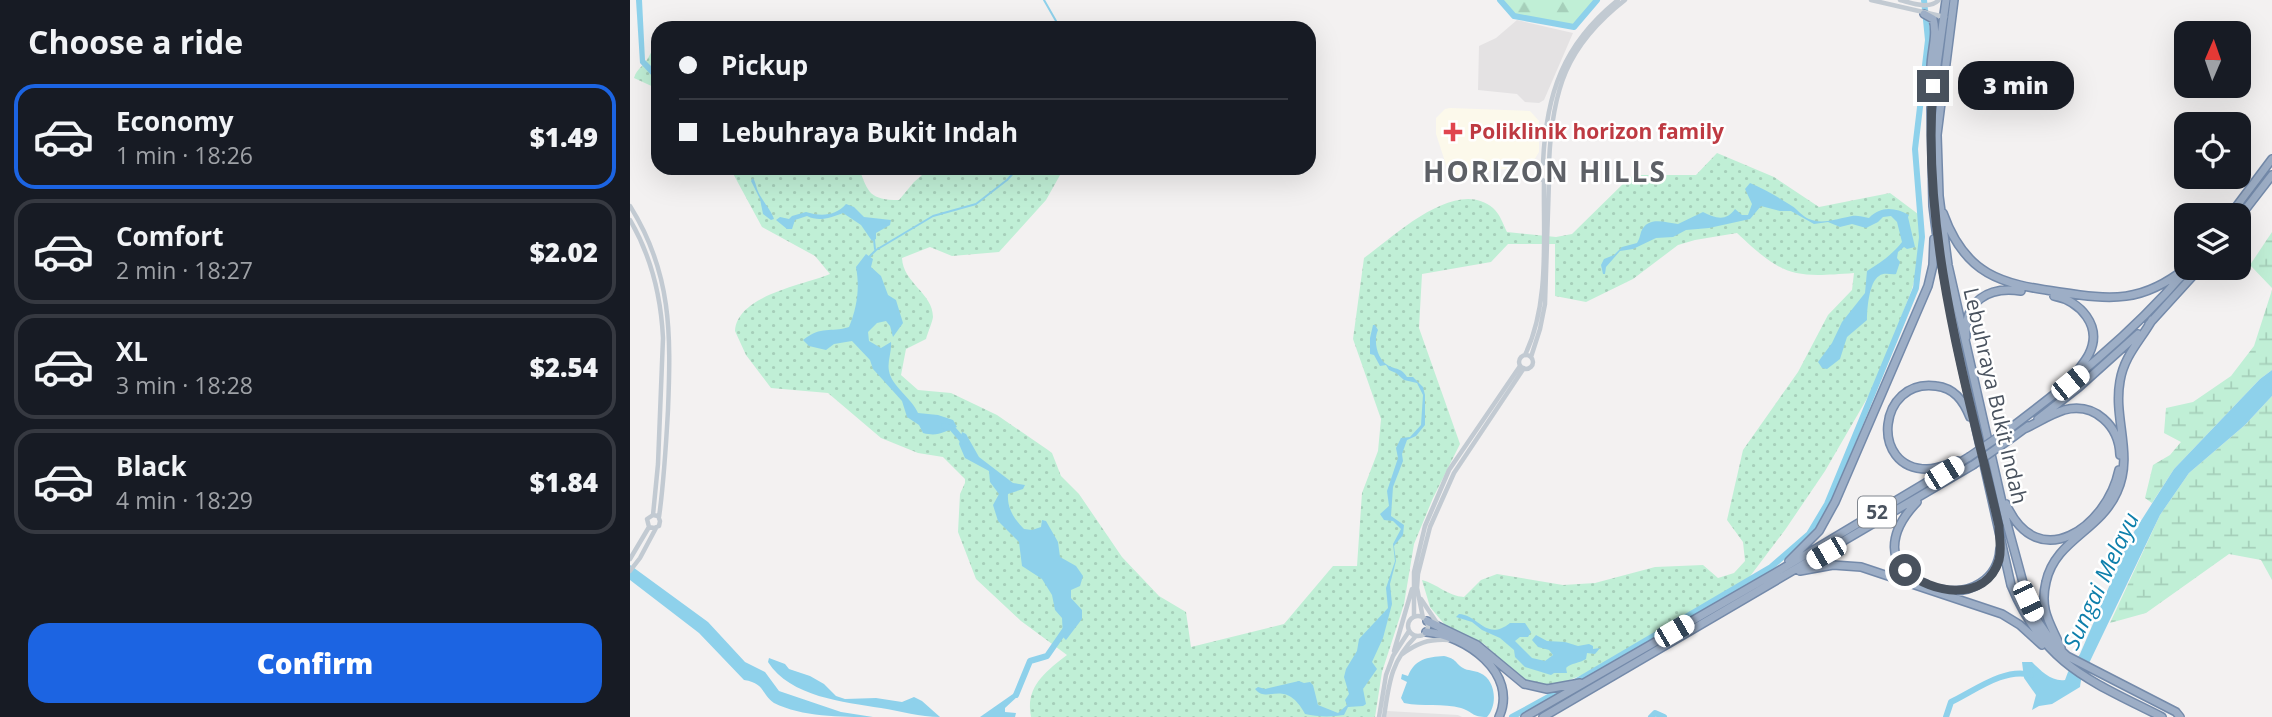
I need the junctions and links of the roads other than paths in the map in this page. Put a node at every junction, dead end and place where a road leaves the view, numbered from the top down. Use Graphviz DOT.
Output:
graph roads {
  1 [pos="1618,0"];
  2 [pos="1625,0"];
  3 [pos="1871,0"];
  4 [pos="1900,0"];
  5 [pos="1939,0"];
  6 [pos="1946,0"];
  7 [pos="1954,0"];
  8 [pos="1924,14"];
  9 [pos="1947,18"];
  10 [pos="1933,86"];
  11 [pos="2272,159"];
  12 [pos="1546,163"];
  13 [pos="2272,175"];
  14 [pos="1546,181"];
  15 [pos="1939,195"];
  16 [pos="2239,203"];
  17 [pos="2250,203"];
  18 [pos="630,206"];
  19 [pos="1933,206"];
  20 [pos="630,220"];
  21 [pos="2174,277"];
  22 [pos="2176,280"];
  23 [pos="2189,280"];
  24 [pos="2152,320"];
  25 [pos="1968,355"];
  26 [pos="1528,356"];
  27 [pos="1522,367"];
  28 [pos="2070,383"];
  29 [pos="2024,429"];
  30 [pos="1978,433"];
  31 [pos="2006,436"];
  32 [pos="1968,458"];
  33 [pos="2000,490"];
  34 [pos="1922,496"];
  35 [pos="653,515"];
  36 [pos="659,517"];
  37 [pos="1999,526"];
  38 [pos="649,527"];
  39 [pos="656,528"];
  40 [pos="632,557"];
  41 [pos="1787,570"];
  42 [pos="630,571"];
  43 [pos="1414,572"];
  44 [pos="1417,588"];
  45 [pos="1414,617"];
  46 [pos="1425,619"];
  47 [pos="1409,631"];
  48 [pos="1446,631"];
  49 [pos="1426,632"];
  50 [pos="1416,636"];
  51 [pos="1452,640"];
  52 [pos="2048,647"];
  53 [pos="2061,650"];
  54 [pos="1395,657"];
  55 [pos="2069,662"];
  56 [pos="1584,683"];
  57 [pos="1382,717"];
  58 [pos="1499,717"];
  59 [pos="1525,717"];
  60 [pos="1543,717"];
  61 [pos="2162,717"];
  62 [pos="2180,717"];
  1 -- 12 [label="street"];
  2 -- 12 [label="street"];
  3 -- 8 [label="street"];
  4 -- 5 [label="street"];
  6 -- 9 [label="highway, Lebuhraya Bukit Indah"];
  7 -- 9 [label="highway, Lebuhraya Bukit Indah"];
  8 -- 9 [label="street"];
  8 -- 10 [label="highway"];
  9 -- 10 [label="highway, Lebuhraya Bukit Indah"];
  9 -- 15 [label="highway, Lebuhraya Bukit Indah"];
  10 -- 19 [label="highway, Lebuhraya Bukit Indah"];
  11 -- 16 [label="highway"];
  12 -- 14 [label="street"];
  12 -- 14 [label="street"];
  13 -- 17 [label="highway"];
  14 -- 26 [label="street"];
  15 -- 21 [label="highway"];
  15 -- 25 [label="highway, Lebuhraya Bukit Indah"];
  18 -- 36 [label="street"];
  19 -- 30 [label="highway, Lebuhraya Bukit Indah"];
  19 -- 41 [label="highway"];
  20 -- 35 [label="street"];
  22 -- 28 [label="highway, 52"];
  23 -- 24 [label="highway, 52"];
  24 -- 29 [label="highway, 52"];
  24 -- 53 [label="highway"];
  25 -- 28 [label="highway"];
  25 -- 33 [label="highway, Lebuhraya Bukit Indah"];
  26 -- 27 [label="street"];
  26 -- 27 [label="street"];
  27 -- 43 [label="street"];
  27 -- 44 [label="street"];
  28 -- 31 [label="highway, 52"];
  29 -- 31 [label="highway, 52"];
  29 -- 33 [label="highway"];
  30 -- 32 [label="highway"];
  30 -- 37 [label="highway, Lebuhraya Bukit Indah"];
  31 -- 32 [label="highway, 52, bridge"];
  31 -- 34 [label="highway, 52, bridge"];
  32 -- 41 [label="highway, 52"];
  33 -- 53 [label="highway, Lebuhraya Bukit Indah"];
  34 -- 37 [label="highway"];
  34 -- 41 [label="highway, 52"];
  35 -- 36 [label="street"];
  35 -- 38 [label="street"];
  36 -- 39 [label="street"];
  37 -- 52 [label="highway, Lebuhraya Bukit Indah"];
  38 -- 39 [label="street"];
  38 -- 40 [label="street"];
  39 -- 42 [label="street"];
  41 -- 52 [label="highway"];
  41 -- 56 [label="highway, 52"];
  41 -- 60 [label="highway, 52"];
  43 -- 45 [label="street"];
  43 -- 54 [label="street"];
  44 -- 46 [label="street"];
  44 -- 48 [label="street"];
  45 -- 46 [label="street"];
  45 -- 47 [label="street"];
  46 -- 48 [label="highway"];
  46 -- 49 [label="street"];
  47 -- 50 [label="street"];
  47 -- 54 [label="street"];
  48 -- 56 [label="highway"];
  49 -- 50 [label="street"];
  49 -- 51 [label="highway"];
  50 -- 54 [label="street"];
  51 -- 54 [label="street"];
  51 -- 58 [label="highway"];
  52 -- 55 [label="highway, Lebuhraya Bukit Indah"];
  53 -- 55 [label="highway, Lebuhraya Bukit Indah"];
  54 -- 57 [label="street"];
  55 -- 61 [label="highway, Lebuhraya Bukit Indah"];
  55 -- 62 [label="highway, Lebuhraya Bukit Indah"];
  56 -- 59 [label="highway, 52"];
}
